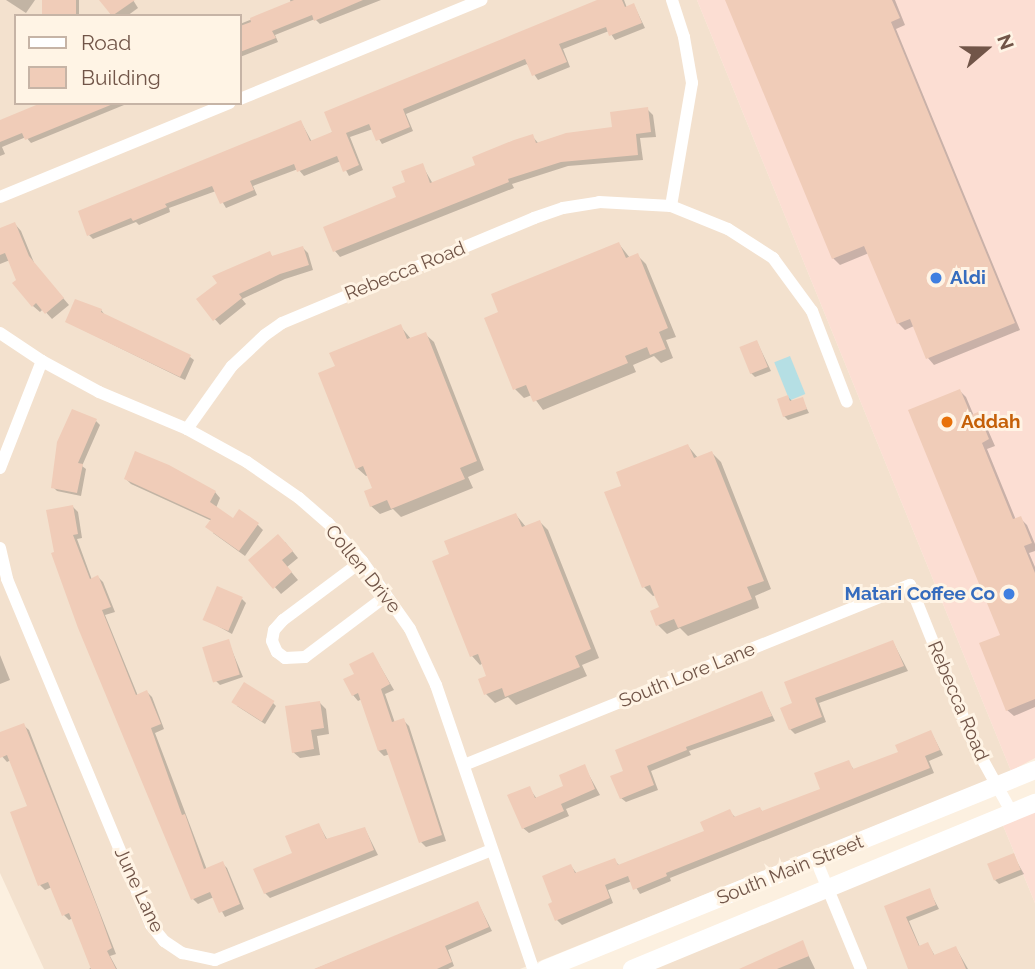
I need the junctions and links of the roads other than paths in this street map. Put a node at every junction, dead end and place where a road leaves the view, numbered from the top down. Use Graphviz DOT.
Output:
graph roads {
  1 [pos="481,0"];
  2 [pos="672,0"];
  3 [pos="242,98"];
  4 [pos="224,105"];
  5 [pos="0,197"];
  6 [pos="671,206"];
  7 [pos="0,333"];
  8 [pos="42,361"];
  9 [pos="847,402"];
  10 [pos="187,429"];
  11 [pos="0,467"];
  12 [pos="0,548"];
  13 [pos="362,561"];
  14 [pos="910,585"];
  15 [pos="386,596"];
  16 [pos="464,765"];
  17 [pos="1035,770"];
  18 [pos="996,786"];
  19 [pos="1035,803"];
  20 [pos="1012,813"];
  21 [pos="492,850"];
  22 [pos="816,860"];
  23 [pos="828,888"];
  24 [pos="533,969"];
  25 [pos="545,969"];
  26 [pos="632,969"];
  27 [pos="860,969"];
  1 -- 3 [label="street"];
  2 -- 6 [label="street"];
  4 -- 5 [label="street"];
  6 -- 9 [label="street, Rebecca Road"];
  6 -- 10 [label="street, Rebecca Road"];
  7 -- 8 [label="street, Collen Drive"];
  8 -- 10 [label="street, Collen Drive"];
  8 -- 11 [label="street"];
  10 -- 13 [label="street, Collen Drive"];
  12 -- 21 [label="street, June Lane"];
  13 -- 15 [label="street, Collen Drive"];
  13 -- 15 [label="street"];
  14 -- 16 [label="street, South Lore Lane"];
  14 -- 18 [label="street, Rebecca Road"];
  15 -- 16 [label="street, Collen Drive"];
  16 -- 21 [label="street, Collen Drive"];
  17 -- 18 [label="street, South Main Street"];
  18 -- 20 [label="street, Rebecca Road"];
  18 -- 22 [label="street, South Main Street"];
  19 -- 20 [label="street, South Main Street"];
  20 -- 23 [label="street, South Main Street"];
  21 -- 24 [label="street, Collen Drive"];
  22 -- 23 [label="street"];
  22 -- 25 [label="street, South Main Street"];
  23 -- 26 [label="street, South Main Street"];
  23 -- 27 [label="street"];
}
